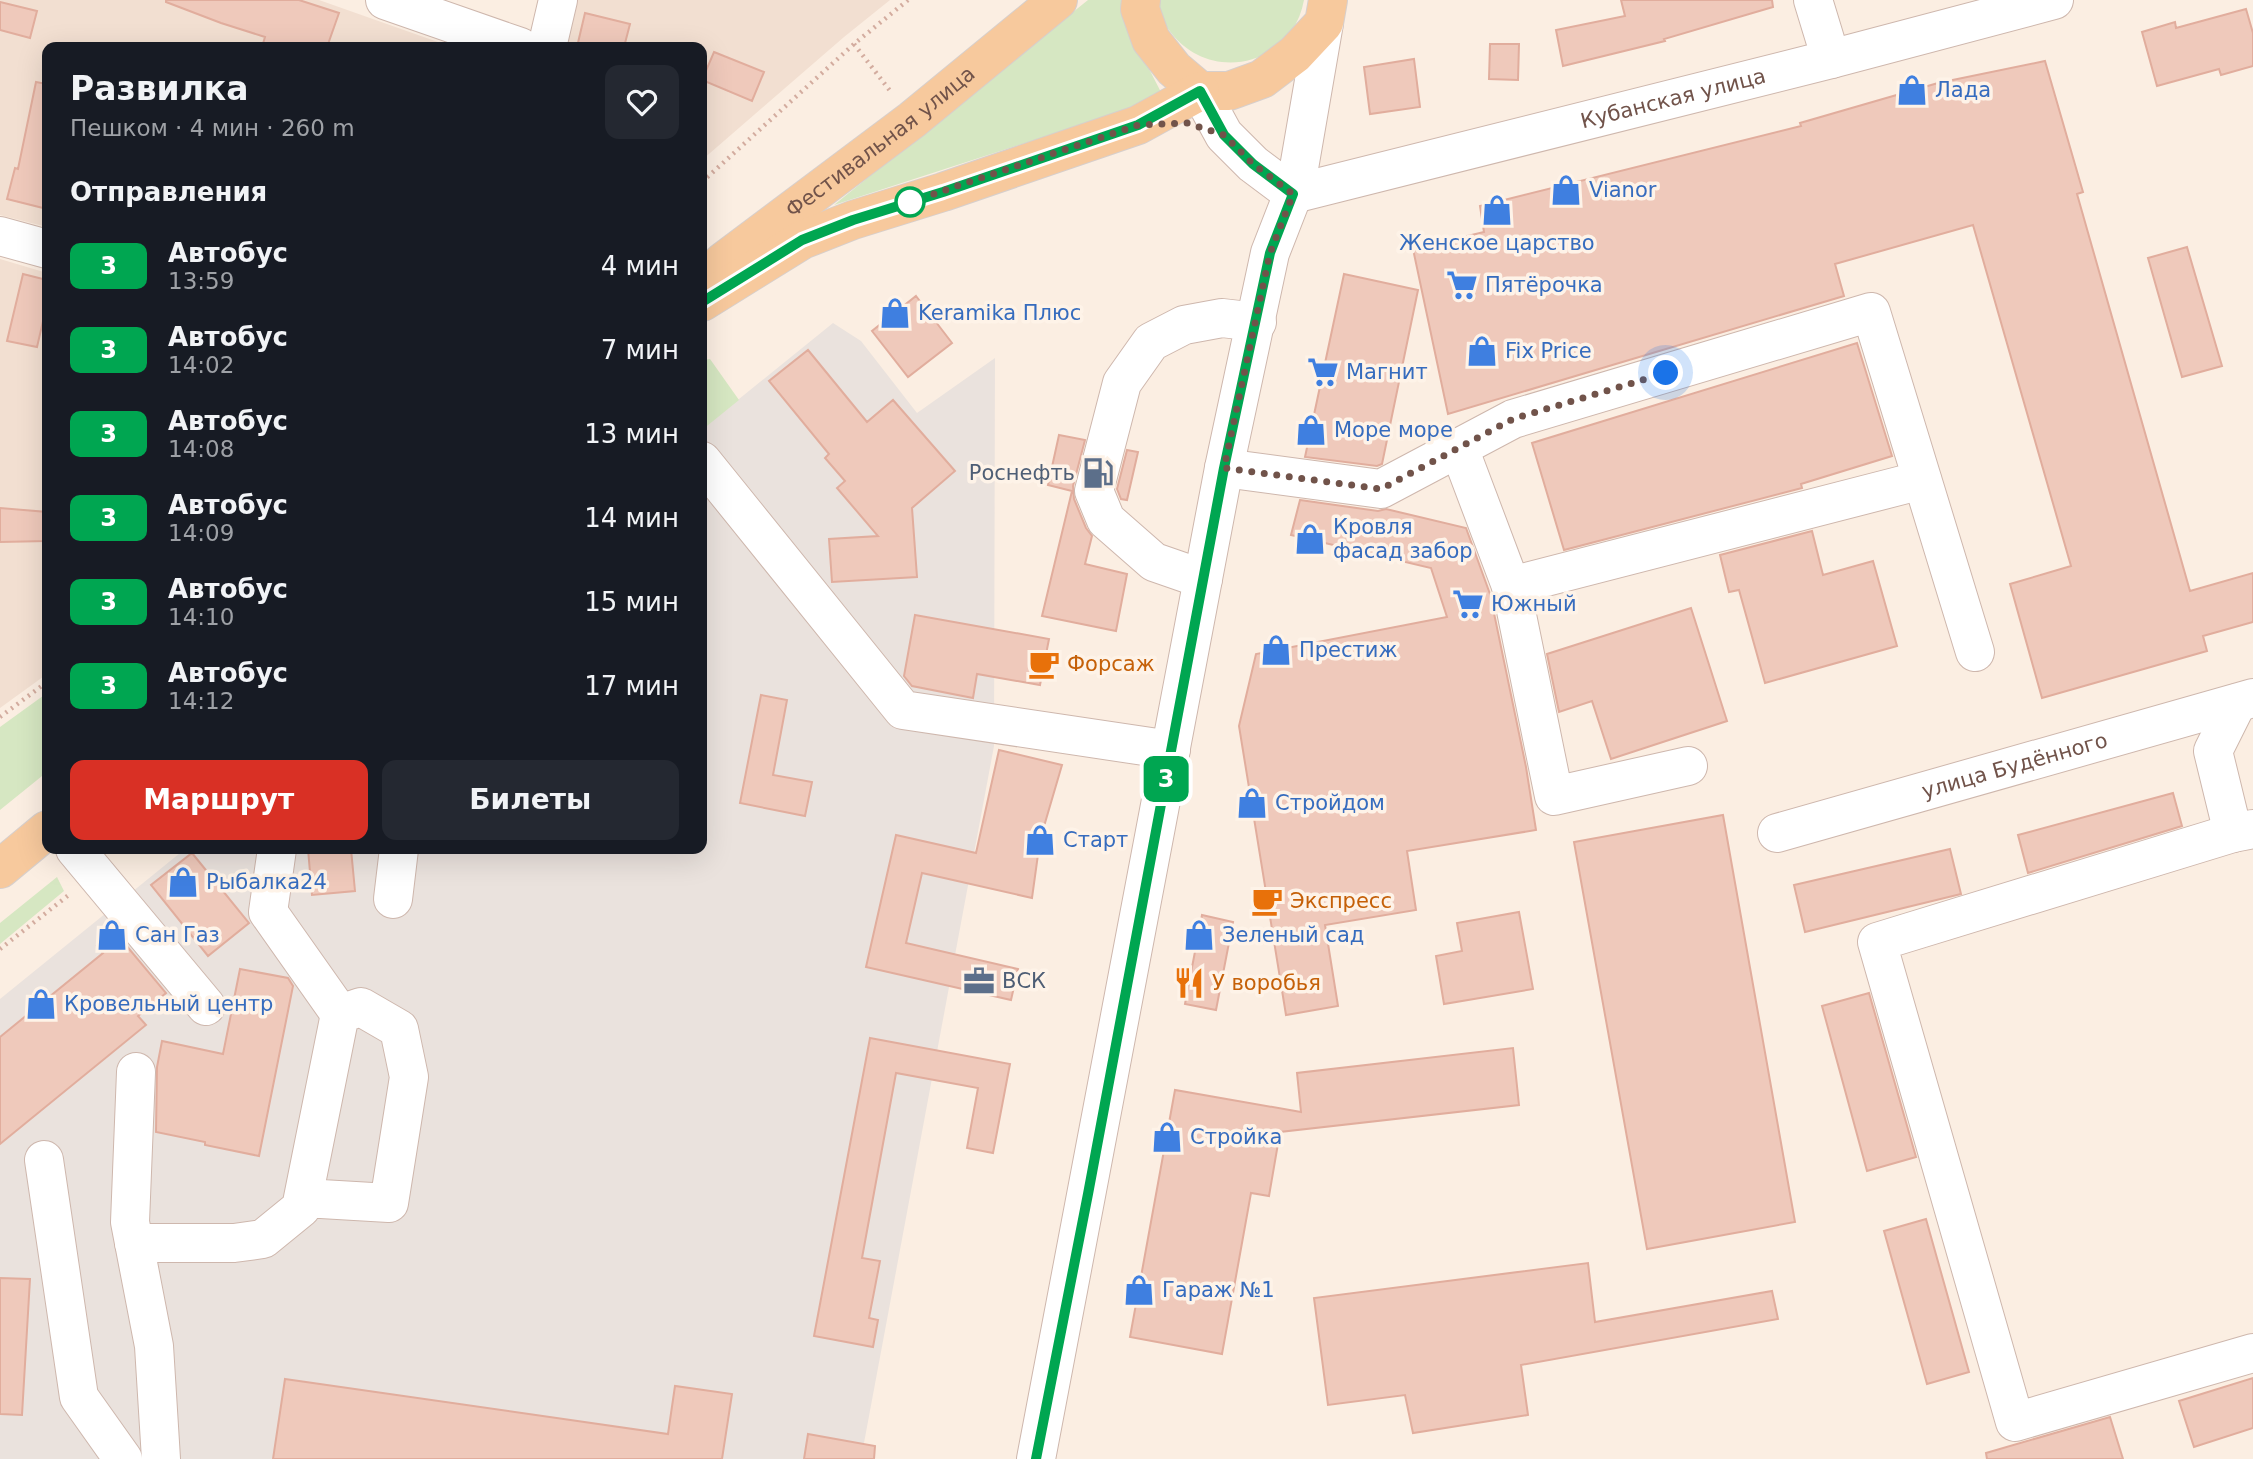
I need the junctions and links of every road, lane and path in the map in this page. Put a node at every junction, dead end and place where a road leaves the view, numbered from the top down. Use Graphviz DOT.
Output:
graph roads {
  1 [pos="385,0"];
  2 [pos="558,0"];
  3 [pos="908,0"];
  4 [pos="1058,0"];
  5 [pos="1141,0"];
  6 [pos="1813,0"];
  7 [pos="2054,0"];
  8 [pos="1326,11"];
  9 [pos="506,42"];
  10 [pos="548,42"];
  11 [pos="1831,59"];
  12 [pos="1200,91"];
  13 [pos="1138,125"];
  14 [pos="1224,135"];
  15 [pos="707,177"];
  16 [pos="1293,194"];
  17 [pos="0,236"];
  18 [pos="42,248"];
  19 [pos="707,277"];
  20 [pos="707,299"];
  21 [pos="1257,322"];
  22 [pos="1458,448"];
  23 [pos="707,467"];
  24 [pos="1224,468"];
  25 [pos="1922,480"];
  26 [pos="1203,579"];
  27 [pos="1511,586"];
  28 [pos="1975,652"];
  29 [pos="42,686"];
  30 [pos="2245,700"];
  31 [pos="0,717"];
  32 [pos="1171,750"];
  33 [pos="1688,766"];
  34 [pos="2243,831"];
  35 [pos="1777,833"];
  36 [pos="42,834"];
  37 [pos="276,854"];
  38 [pos="398,854"];
  39 [pos="85,861"];
  40 [pos="0,869"];
  41 [pos="393,899"];
  42 [pos="0,949"];
  43 [pos="206,1006"];
  44 [pos="340,1014"];
  45 [pos="136,1072"];
  46 [pos="44,1160"];
  47 [pos="304,1198"];
  48 [pos="134,1243"];
  49 [pos="2253,1353"];
  50 [pos="123,1459"];
  51 [pos="161,1459"];
  52 [pos="1036,1459"];
  1 -- 9 [label="street"];
  2 -- 10 [label="street"];
  3 -- 15 [label="path"];
  4 -- 19 [label="main road, Фестивальная улица"];
  5 -- 12 [label="main road"];
  6 -- 11 [label="street"];
  7 -- 11 [label="street, Кубанская улица"];
  8 -- 12 [label="main road"];
  8 -- 16 [label="street"];
  11 -- 16 [label="street, Кубанская улица"];
  12 -- 13 [label="main road, Фестивальная улица"];
  12 -- 14 [label="street"];
  13 -- 14 [label="street"];
  13 -- 20 [label="main road, Фестивальная улица"];
  14 -- 16 [label="street"];
  16 -- 21 [label="street"];
  17 -- 18 [label="street"];
  21 -- 24 [label="street"];
  21 -- 26 [label="street"];
  22 -- 24 [label="street"];
  22 -- 25 [label="street"];
  22 -- 27 [label="street"];
  23 -- 32 [label="street"];
  24 -- 26 [label="street"];
  25 -- 27 [label="street"];
  25 -- 28 [label="street"];
  26 -- 32 [label="street"];
  27 -- 33 [label="street"];
  29 -- 31 [label="path"];
  30 -- 34 [label="street"];
  30 -- 35 [label="street, улица Будённого"];
  32 -- 52 [label="street"];
  34 -- 49 [label="street"];
  36 -- 40 [label="main road"];
  37 -- 44 [label="street"];
  38 -- 41 [label="street"];
  39 -- 42 [label="path"];
  39 -- 43 [label="street"];
  44 -- 47 [label="street"];
  44 -- 47 [label="street"];
  45 -- 48 [label="street"];
  46 -- 50 [label="street"];
  47 -- 48 [label="street"];
  48 -- 51 [label="street"];
}
